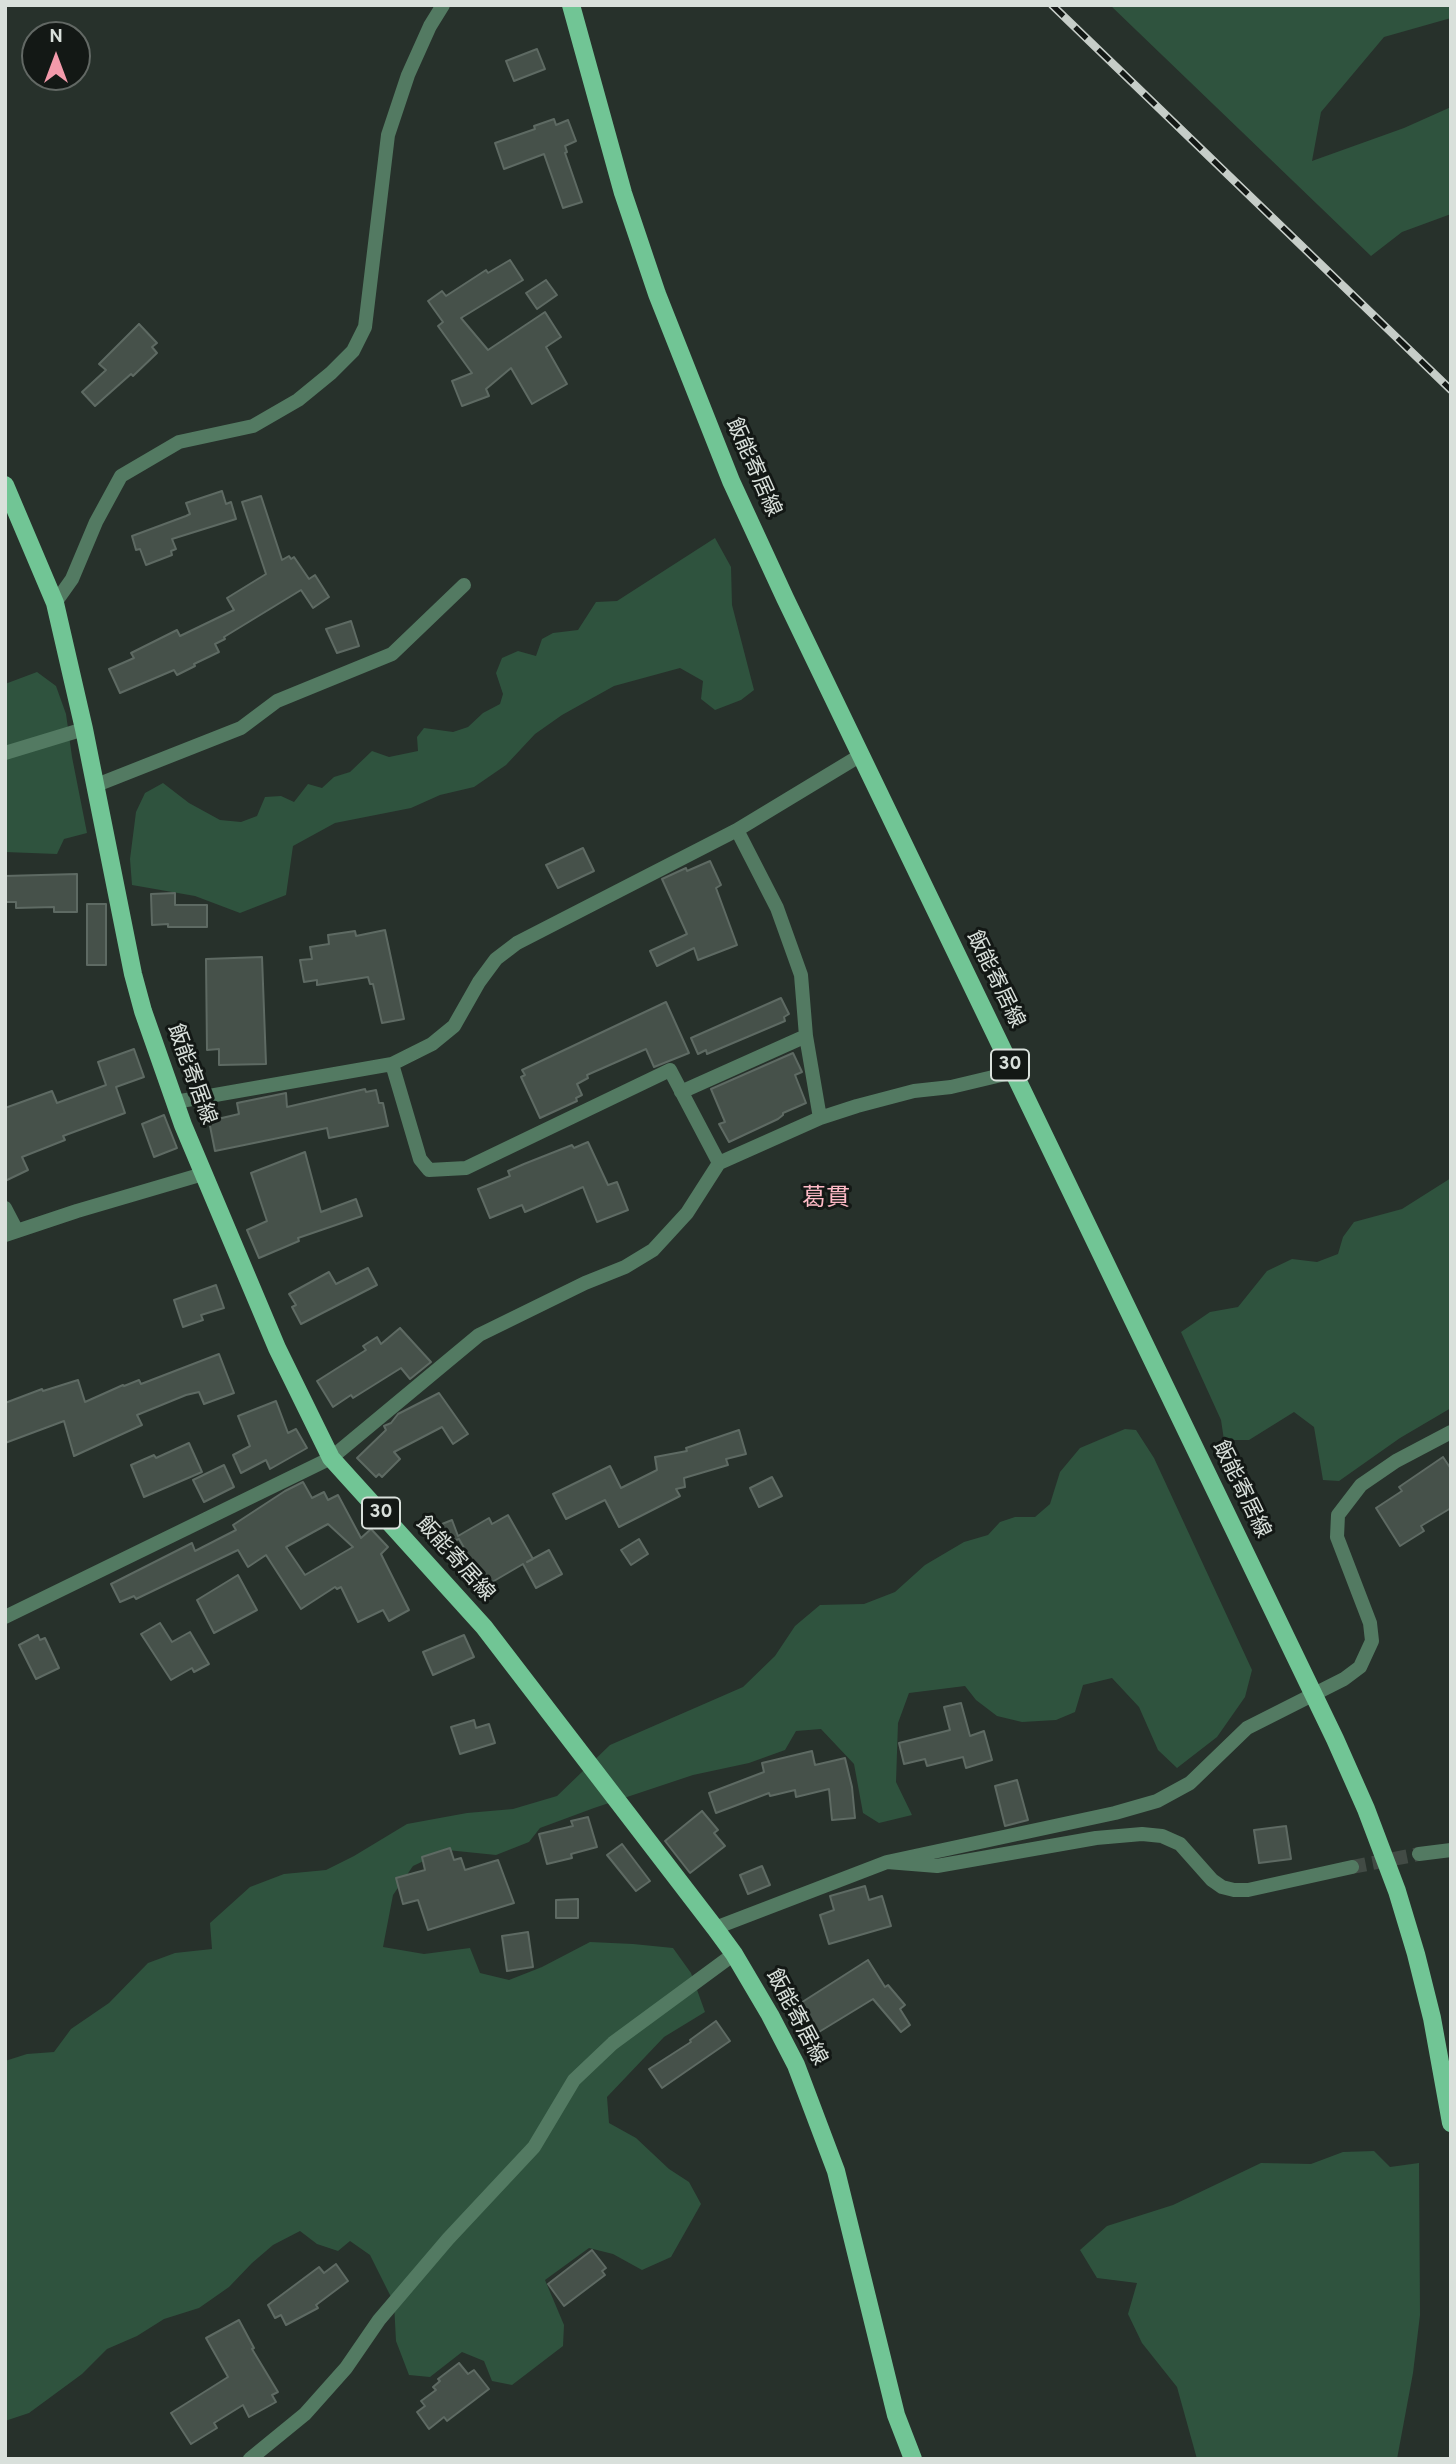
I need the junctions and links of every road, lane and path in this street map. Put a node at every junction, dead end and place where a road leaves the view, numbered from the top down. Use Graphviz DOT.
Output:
graph roads {
  1 [pos="443,5"];
  2 [pos="571,5"];
  3 [pos="5,485"];
  4 [pos="464,585"];
  5 [pos="55,603"];
  6 [pos="84,729"];
  7 [pos="5,753"];
  8 [pos="861,755"];
  9 [pos="94,786"];
  10 [pos="737,830"];
  11 [pos="806,1036"];
  12 [pos="392,1064"];
  13 [pos="1014,1072"];
  14 [pos="681,1092"];
  15 [pos="175,1102"];
  16 [pos="820,1118"];
  17 [pos="719,1163"];
  18 [pos="203,1174"];
  19 [pos="5,1208"];
  20 [pos="11,1233"];
  21 [pos="1451,1432"];
  22 [pos="331,1458"];
  23 [pos="5,1617"];
  24 [pos="1315,1696"];
  25 [pos="1451,1850"];
  26 [pos="1419,1854"];
  27 [pos="887,1861"];
  28 [pos="1352,1867"];
  29 [pos="715,1928"];
  30 [pos="734,1954"];
  31 [pos="1451,2123"];
  32 [pos="250,2459"];
  33 [pos="913,2459"];
  1 -- 5 [label="street"];
  2 -- 8 [label="main road, 飯能寄居線 / 30"];
  3 -- 5 [label="main road, 飯能寄居線 / 30"];
  4 -- 9 [label="street"];
  5 -- 6 [label="main road, 飯能寄居線 / 30"];
  6 -- 7 [label="street"];
  6 -- 9 [label="main road, 飯能寄居線 / 30"];
  8 -- 10 [label="street"];
  8 -- 13 [label="main road, 飯能寄居線 / 30"];
  9 -- 15 [label="main road, 飯能寄居線 / 30"];
  10 -- 11 [label="street"];
  10 -- 12 [label="street"];
  11 -- 14 [label="street"];
  11 -- 16 [label="street"];
  12 -- 14 [label="street"];
  12 -- 15 [label="street"];
  13 -- 16 [label="street"];
  13 -- 24 [label="main road, 飯能寄居線 / 30"];
  14 -- 17 [label="street"];
  15 -- 18 [label="main road, 飯能寄居線 / 30"];
  16 -- 17 [label="street"];
  17 -- 22 [label="street"];
  18 -- 20 [label="street"];
  18 -- 22 [label="main road, 飯能寄居線 / 30"];
  19 -- 20 [label="street"];
  21 -- 24 [label="street"];
  22 -- 23 [label="street"];
  22 -- 29 [label="main road, 飯能寄居線 / 30"];
  24 -- 27 [label="street"];
  24 -- 31 [label="main road, 飯能寄居線 / 30"];
  25 -- 26 [label="street"];
  27 -- 28 [label="street"];
  27 -- 29 [label="street"];
  29 -- 30 [label="main road, 飯能寄居線 / 30"];
  30 -- 32 [label="street"];
  30 -- 33 [label="main road, 飯能寄居線 / 30"];
}
